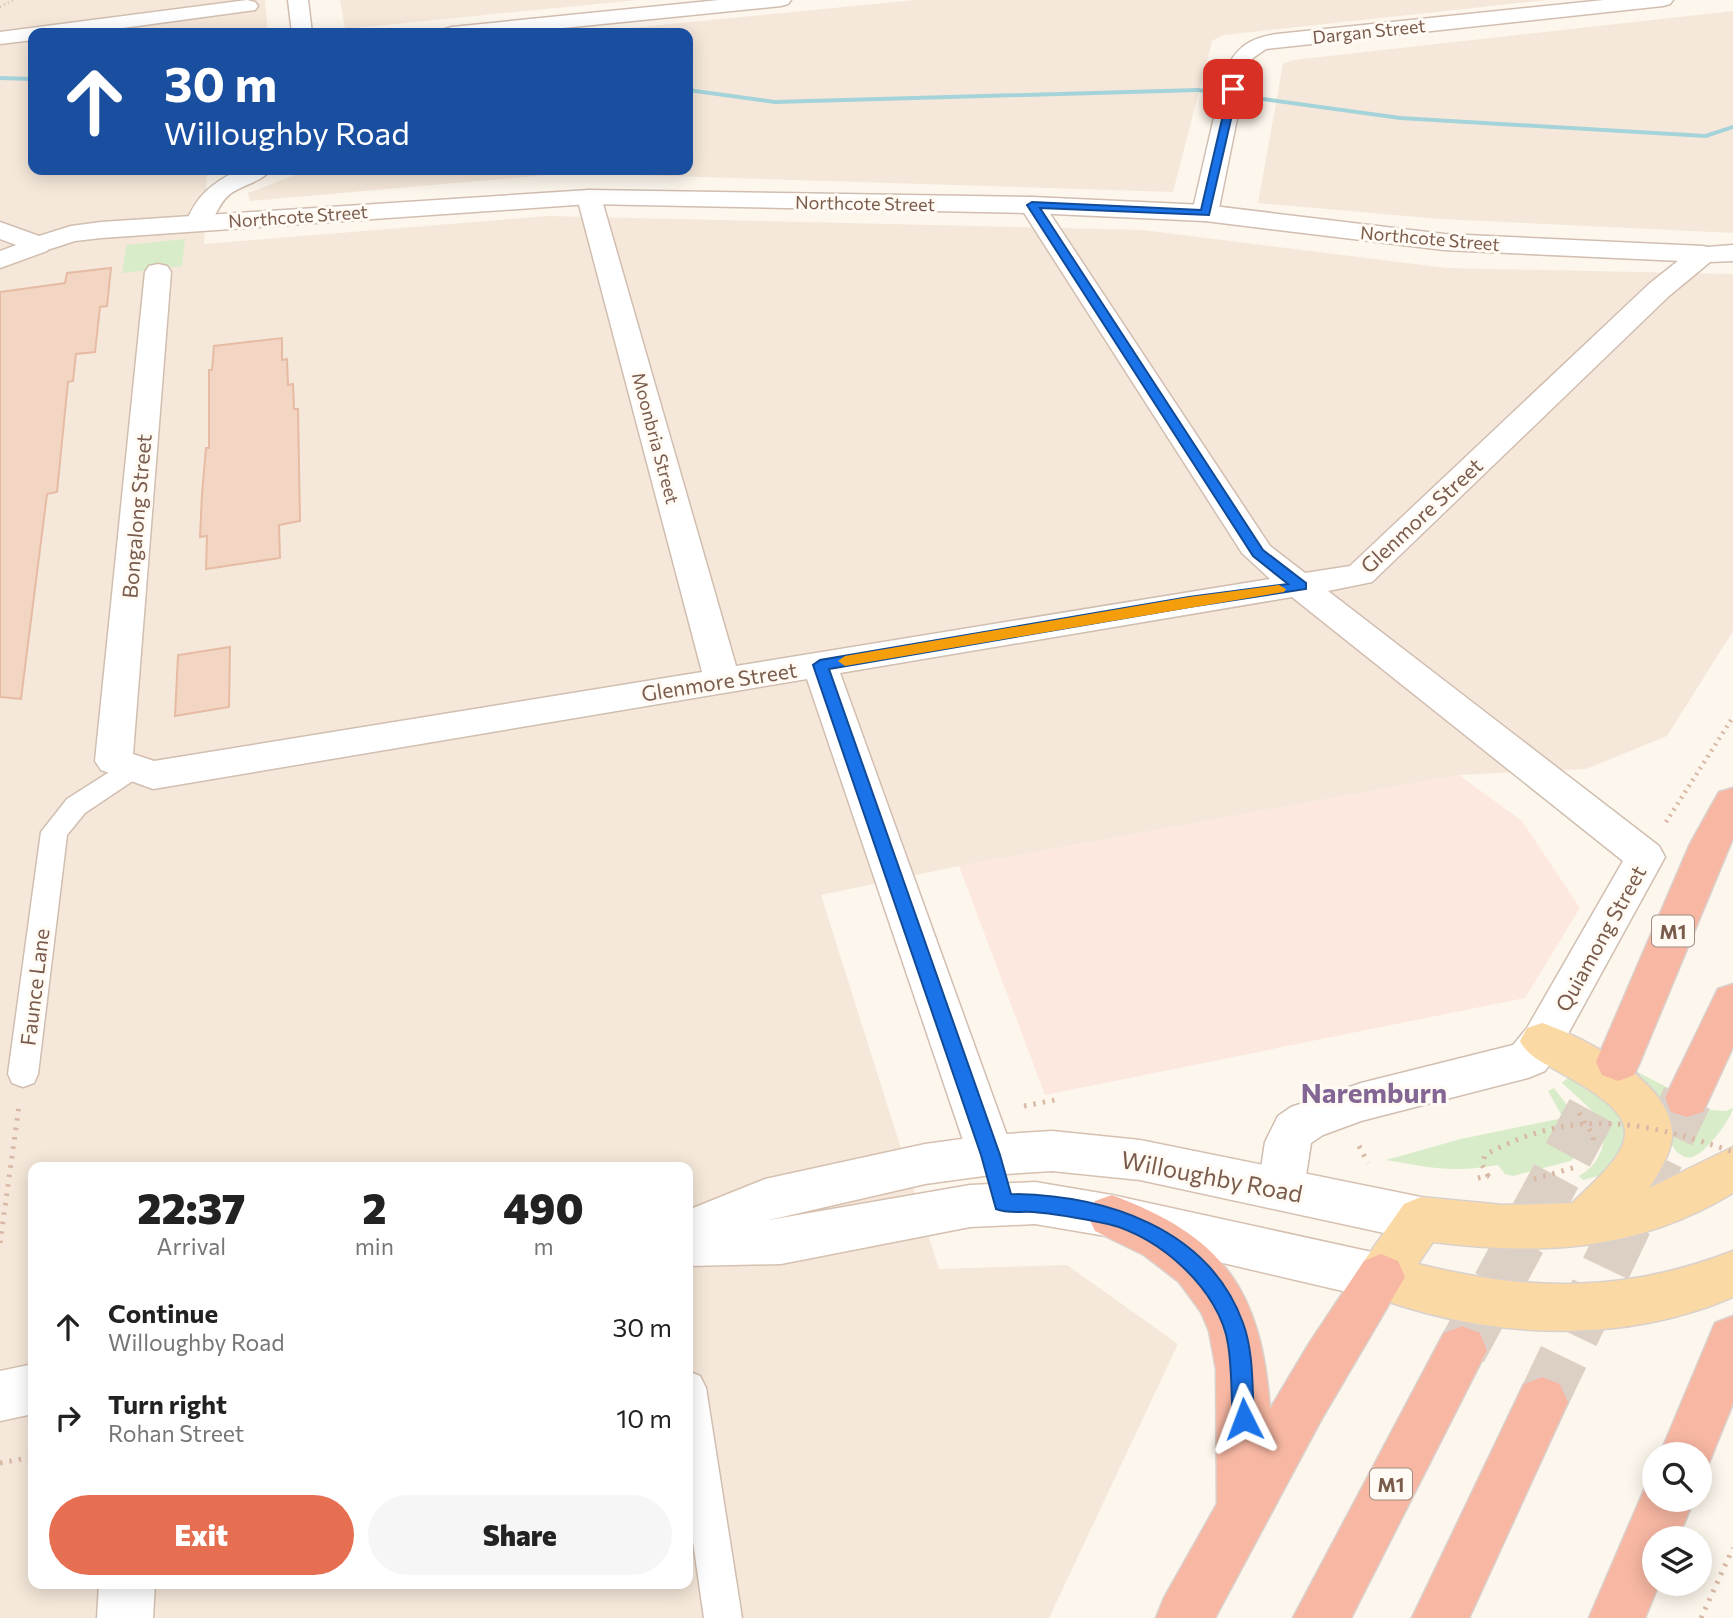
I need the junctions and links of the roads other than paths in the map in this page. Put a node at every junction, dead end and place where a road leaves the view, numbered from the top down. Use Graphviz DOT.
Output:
graph roads {
  1 [pos="298,0"];
  2 [pos="781,0"];
  3 [pos="1663,0"];
  4 [pos="248,6"];
  5 [pos="72,28"];
  6 [pos="302,28"];
  7 [pos="502,28"];
  8 [pos="28,34"];
  9 [pos="0,37"];
  10 [pos="249,175"];
  11 [pos="589,197"];
  12 [pos="1032,205"];
  13 [pos="1205,213"];
  14 [pos="199,223"];
  15 [pos="0,230"];
  16 [pos="38,245"];
  17 [pos="1718,253"];
  18 [pos="0,260"];
  19 [pos="158,272"];
  20 [pos="1301,586"];
  21 [pos="820,665"];
  22 [pos="722,679"];
  23 [pos="124,764"];
  24 [pos="1733,802"];
  25 [pos="1733,1001"];
  26 [pos="1542,1041"];
  27 [pos="1618,1062"];
  28 [pos="23,1074"];
  29 [pos="1687,1098"];
  30 [pos="991,1155"];
  31 [pos="1733,1168"];
  32 [pos="1281,1188"];
  33 [pos="1003,1203"];
  34 [pos="1112,1216"];
  35 [pos="1420,1219"];
  36 [pos="1581,1226"];
  37 [pos="693,1230"];
  38 [pos="693,1244"];
  39 [pos="1733,1274"];
  40 [pos="1381,1277"];
  41 [pos="1733,1340"];
  42 [pos="1462,1350"];
  43 [pos="28,1390"];
  44 [pos="0,1396"];
  45 [pos="1542,1402"];
  46 [pos="693,1421"];
  47 [pos="1691,1442"];
  48 [pos="1244,1507"];
  49 [pos="1662,1512"];
  50 [pos="127,1589"];
  51 [pos="125,1618"];
  52 [pos="723,1618"];
  53 [pos="1184,1618"];
  54 [pos="1321,1618"];
  55 [pos="1440,1618"];
  56 [pos="1617,1618"];
  1 -- 6 [label="street"];
  2 -- 7 [label="street"];
  3 -- 13 [label="street, Dargan Street"];
  4 -- 5 [label="street"];
  8 -- 9 [label="street"];
  10 -- 14 [label="street"];
  11 -- 12 [label="street, Northcote Street"];
  11 -- 14 [label="street, Northcote Street"];
  11 -- 22 [label="street, Moonbria Street"];
  12 -- 13 [label="street, Northcote Street"];
  12 -- 20 [label="street, Quiamong Street"];
  13 -- 17 [label="street, Northcote Street"];
  14 -- 16 [label="street, Northcote Street"];
  15 -- 16 [label="street"];
  16 -- 18 [label="street, Northcote Street"];
  17 -- 20 [label="street, Glenmore Street"];
  19 -- 23 [label="street, Bongalong Street"];
  20 -- 21 [label="street, Glenmore Street"];
  20 -- 26 [label="street, Quiamong Street"];
  21 -- 22 [label="street, Glenmore Street"];
  21 -- 30 [label="street"];
  22 -- 23 [label="street, Glenmore Street"];
  23 -- 28 [label="lane, Faunce Lane"];
  24 -- 27 [label="highway, M1"];
  25 -- 29 [label="highway"];
  26 -- 32 [label="street, Quiamong Street"];
  26 -- 36 [label="main road"];
  30 -- 32 [label="street, Willoughby Road"];
  30 -- 33 [label="street"];
  30 -- 37 [label="street, Willoughby Road"];
  31 -- 36 [label="main road, Willoughby Road"];
  32 -- 35 [label="street, Willoughby Road"];
  33 -- 34 [label="street"];
  33 -- 38 [label="street"];
  34 -- 40 [label="street"];
  34 -- 48 [label="highway"];
  35 -- 36 [label="main road, Willoughby Road"];
  35 -- 40 [label="main road"];
  39 -- 40 [label="main road"];
  40 -- 48 [label="highway"];
  41 -- 47 [label="highway"];
  42 -- 54 [label="highway, M1"];
  43 -- 44 [label="street"];
  45 -- 55 [label="highway"];
  46 -- 52 [label="lane"];
  48 -- 53 [label="highway"];
  49 -- 56 [label="highway"];
  50 -- 51 [label="street"];
}
